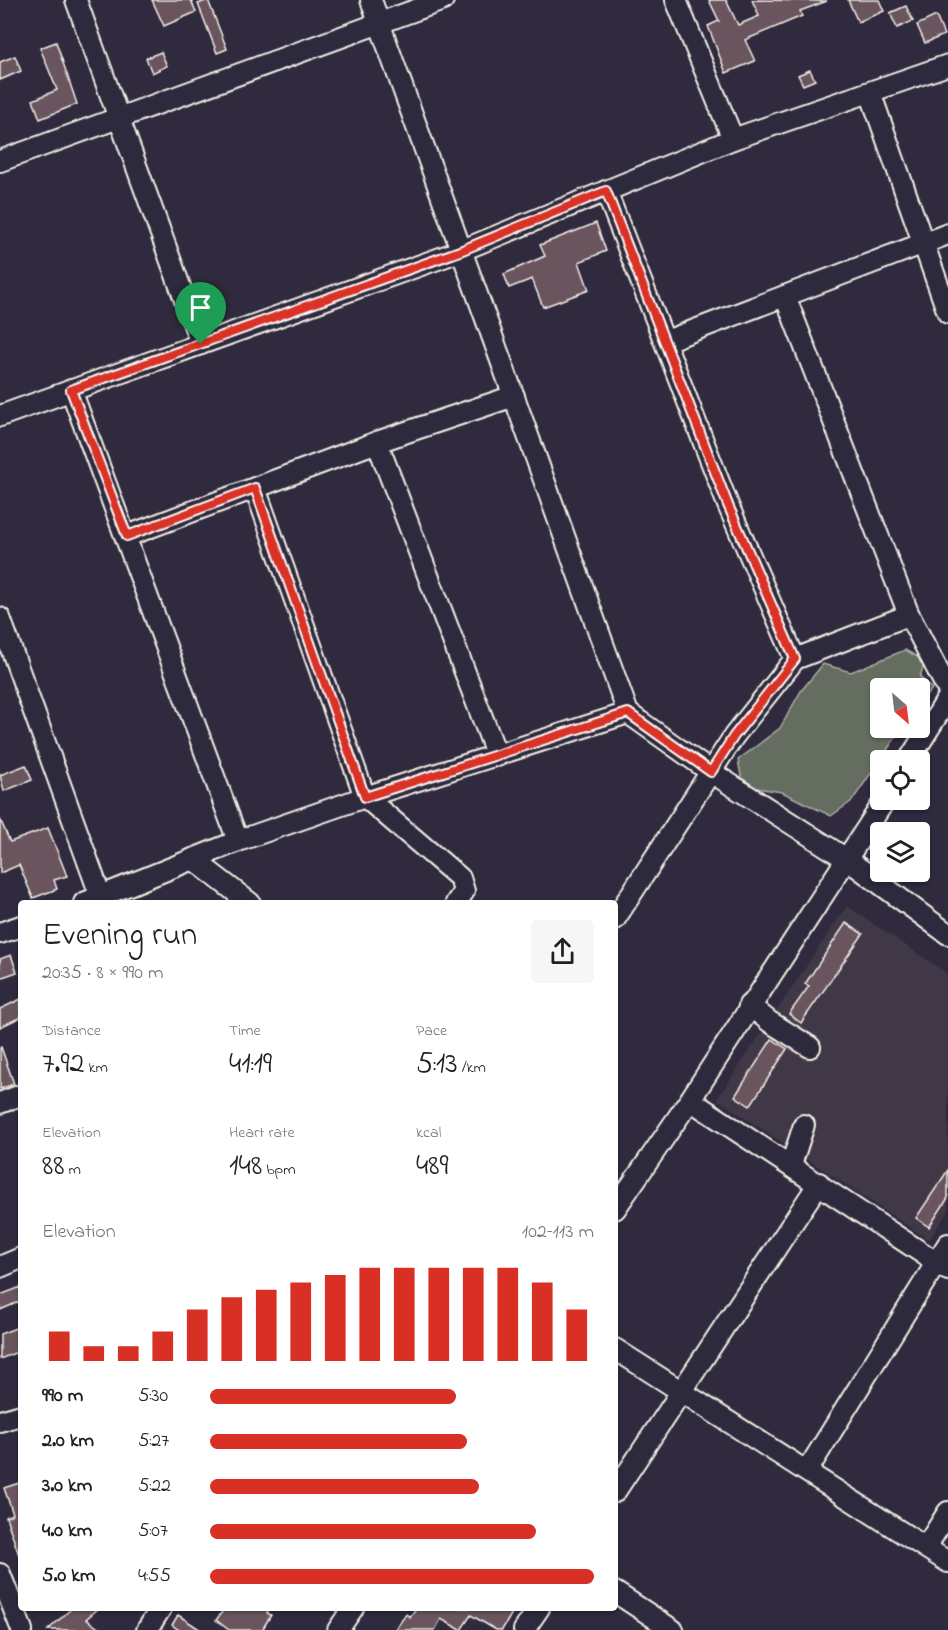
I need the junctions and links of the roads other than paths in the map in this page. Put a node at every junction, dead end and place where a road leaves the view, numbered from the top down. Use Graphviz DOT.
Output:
graph roads {
  1 [pos="76,0"];
  2 [pos="371,0"];
  3 [pos="443,0"];
  4 [pos="676,0"];
  5 [pos="379,23"];
  6 [pos="948,65"];
  7 [pos="870,92"];
  8 [pos="118,118"];
  9 [pos="733,139"];
  10 [pos="0,161"];
  11 [pos="606,191"];
  12 [pos="948,234"];
  13 [pos="924,243"];
  14 [pos="460,251"];
  15 [pos="784,296"];
  16 [pos="948,313"];
  17 [pos="666,341"];
  18 [pos="201,344"];
  19 [pos="71,390"];
  20 [pos="514,396"];
  21 [pos="0,416"];
  22 [pos="377,442"];
  23 [pos="255,488"];
  24 [pos="127,536"];
  25 [pos="909,615"];
  26 [pos="0,618"];
  27 [pos="795,659"];
  28 [pos="948,690"];
  29 [pos="948,698"];
  30 [pos="628,713"];
  31 [pos="915,750"];
  32 [pos="497,756"];
  33 [pos="711,772"];
  34 [pos="365,797"];
  35 [pos="879,810"];
  36 [pos="238,841"];
  37 [pos="193,859"];
  38 [pos="848,860"];
  39 [pos="96,900"];
  40 [pos="98,900"];
  41 [pos="246,900"];
  42 [pos="458,900"];
  43 [pos="618,914"];
  44 [pos="18,927"];
  45 [pos="0,933"];
  46 [pos="948,934"];
  47 [pos="749,1005"];
  48 [pos="810,1047"];
  49 [pos="18,1096"];
  50 [pos="690,1100"];
  51 [pos="0,1103"];
  52 [pos="804,1125"];
  53 [pos="791,1165"];
  54 [pos="819,1183"];
  55 [pos="618,1205"];
  56 [pos="948,1244"];
  57 [pos="18,1259"];
  58 [pos="942,1266"];
  59 [pos="0,1267"];
  60 [pos="618,1351"];
  61 [pos="682,1391"];
  62 [pos="18,1416"];
  63 [pos="0,1421"];
  64 [pos="807,1471"];
  65 [pos="618,1487"];
  66 [pos="948,1512"];
  67 [pos="926,1547"];
  68 [pos="948,1562"];
  69 [pos="0,1574"];
  70 [pos="618,1594"];
  71 [pos="11,1602"];
  72 [pos="157,1611"];
  73 [pos="351,1611"];
  74 [pos="537,1611"];
  75 [pos="22,1630"];
  76 [pos="147,1630"];
  77 [pos="338,1630"];
  78 [pos="524,1630"];
  79 [pos="673,1630"];
  1 -- 8 [label="street"];
  2 -- 5 [label="street"];
  3 -- 5 [label="street"];
  4 -- 9 [label="street"];
  5 -- 8 [label="street"];
  5 -- 14 [label="street"];
  6 -- 7 [label="street"];
  7 -- 9 [label="street"];
  7 -- 13 [label="street"];
  8 -- 10 [label="street"];
  8 -- 18 [label="street"];
  9 -- 11 [label="street"];
  11 -- 14 [label="street"];
  11 -- 17 [label="street"];
  12 -- 13 [label="street"];
  13 -- 15 [label="street"];
  13 -- 16 [label="street"];
  14 -- 18 [label="street"];
  14 -- 20 [label="street"];
  15 -- 17 [label="street"];
  15 -- 25 [label="street"];
  17 -- 27 [label="street"];
  18 -- 19 [label="street"];
  19 -- 21 [label="street"];
  19 -- 24 [label="street"];
  20 -- 22 [label="street"];
  20 -- 30 [label="street"];
  22 -- 23 [label="street"];
  22 -- 32 [label="street"];
  23 -- 24 [label="street"];
  23 -- 34 [label="street"];
  24 -- 36 [label="street"];
  25 -- 27 [label="street"];
  25 -- 28 [label="street"];
  26 -- 39 [label="street"];
  27 -- 33 [label="street"];
  29 -- 31 [label="street"];
  30 -- 32 [label="street"];
  30 -- 33 [label="street"];
  32 -- 34 [label="street"];
  33 -- 38 [label="street"];
  33 -- 43 [label="street"];
  34 -- 36 [label="street"];
  34 -- 42 [label="street"];
  35 -- 38 [label="street"];
  36 -- 37 [label="street"];
  37 -- 40 [label="street"];
  37 -- 41 [label="street"];
  38 -- 46 [label="street"];
  38 -- 47 [label="street"];
  44 -- 45 [label="street"];
  47 -- 48 [label="street"];
  47 -- 50 [label="street"];
  49 -- 51 [label="street"];
  50 -- 53 [label="street"];
  50 -- 55 [label="street"];
  52 -- 53 [label="street"];
  53 -- 54 [label="street"];
  54 -- 58 [label="street"];
  54 -- 61 [label="street"];
  56 -- 58 [label="street"];
  57 -- 59 [label="street"];
  58 -- 64 [label="street"];
  60 -- 61 [label="street"];
  61 -- 64 [label="street"];
  61 -- 65 [label="street"];
  62 -- 63 [label="street"];
  64 -- 67 [label="street"];
  66 -- 67 [label="street"];
  67 -- 68 [label="street"];
  69 -- 71 [label="street"];
  70 -- 79 [label="street"];
  71 -- 75 [label="street"];
  72 -- 76 [label="street"];
  73 -- 77 [label="street"];
  74 -- 78 [label="street"];
}
